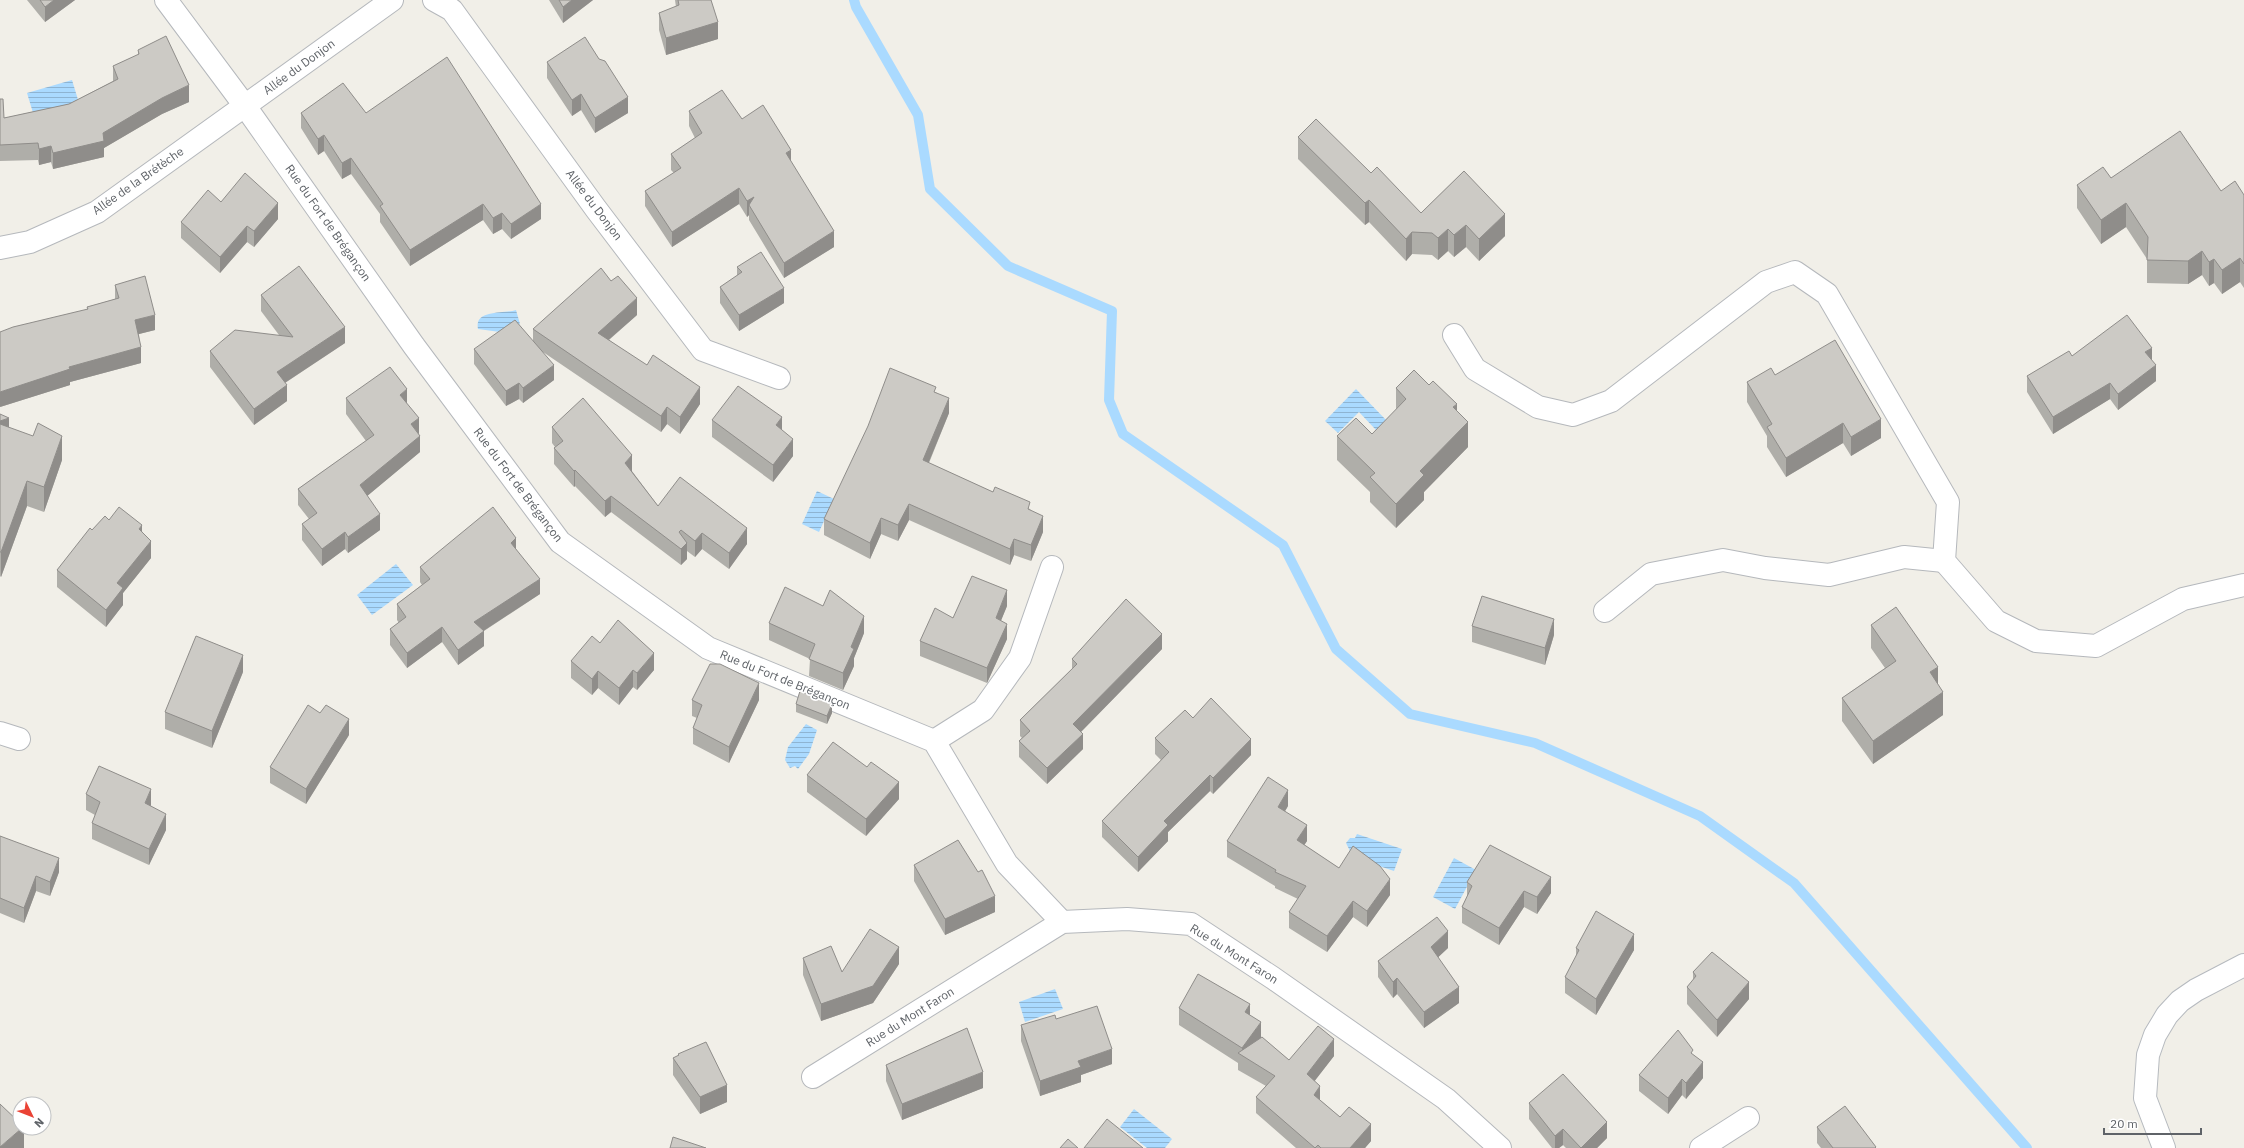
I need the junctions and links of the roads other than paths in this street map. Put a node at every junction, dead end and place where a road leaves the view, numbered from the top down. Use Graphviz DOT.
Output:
graph roads {
  1 [pos="166,0"];
  2 [pos="392,0"];
  3 [pos="434,0"];
  4 [pos="245,106"];
  5 [pos="0,248"];
  6 [pos="1454,335"];
  7 [pos="779,378"];
  8 [pos="1944,561"];
  9 [pos="1052,567"];
  10 [pos="2244,585"];
  11 [pos="1605,611"];
  12 [pos="934,741"];
  13 [pos="1062,922"];
  14 [pos="2244,965"];
  15 [pos="813,1077"];
  16 [pos="1748,1118"];
  17 [pos="1500,1148"];
  18 [pos="1701,1148"];
  19 [pos="2164,1148"];
  1 -- 4 [label="street, Rue du Fort de Brégançon"];
  2 -- 4 [label="street, Allée du Donjon"];
  3 -- 7 [label="street, Allée du Donjon"];
  4 -- 5 [label="street, Allée de la Brétèche"];
  4 -- 12 [label="street, Rue du Fort de Brégançon"];
  6 -- 8 [label="street"];
  8 -- 10 [label="street"];
  8 -- 11 [label="street"];
  9 -- 12 [label="street"];
  12 -- 13 [label="street"];
  13 -- 15 [label="street, Rue du Mont Faron"];
  13 -- 17 [label="street, Rue du Mont Faron"];
  14 -- 19 [label="street"];
  16 -- 18 [label="street"];
}
